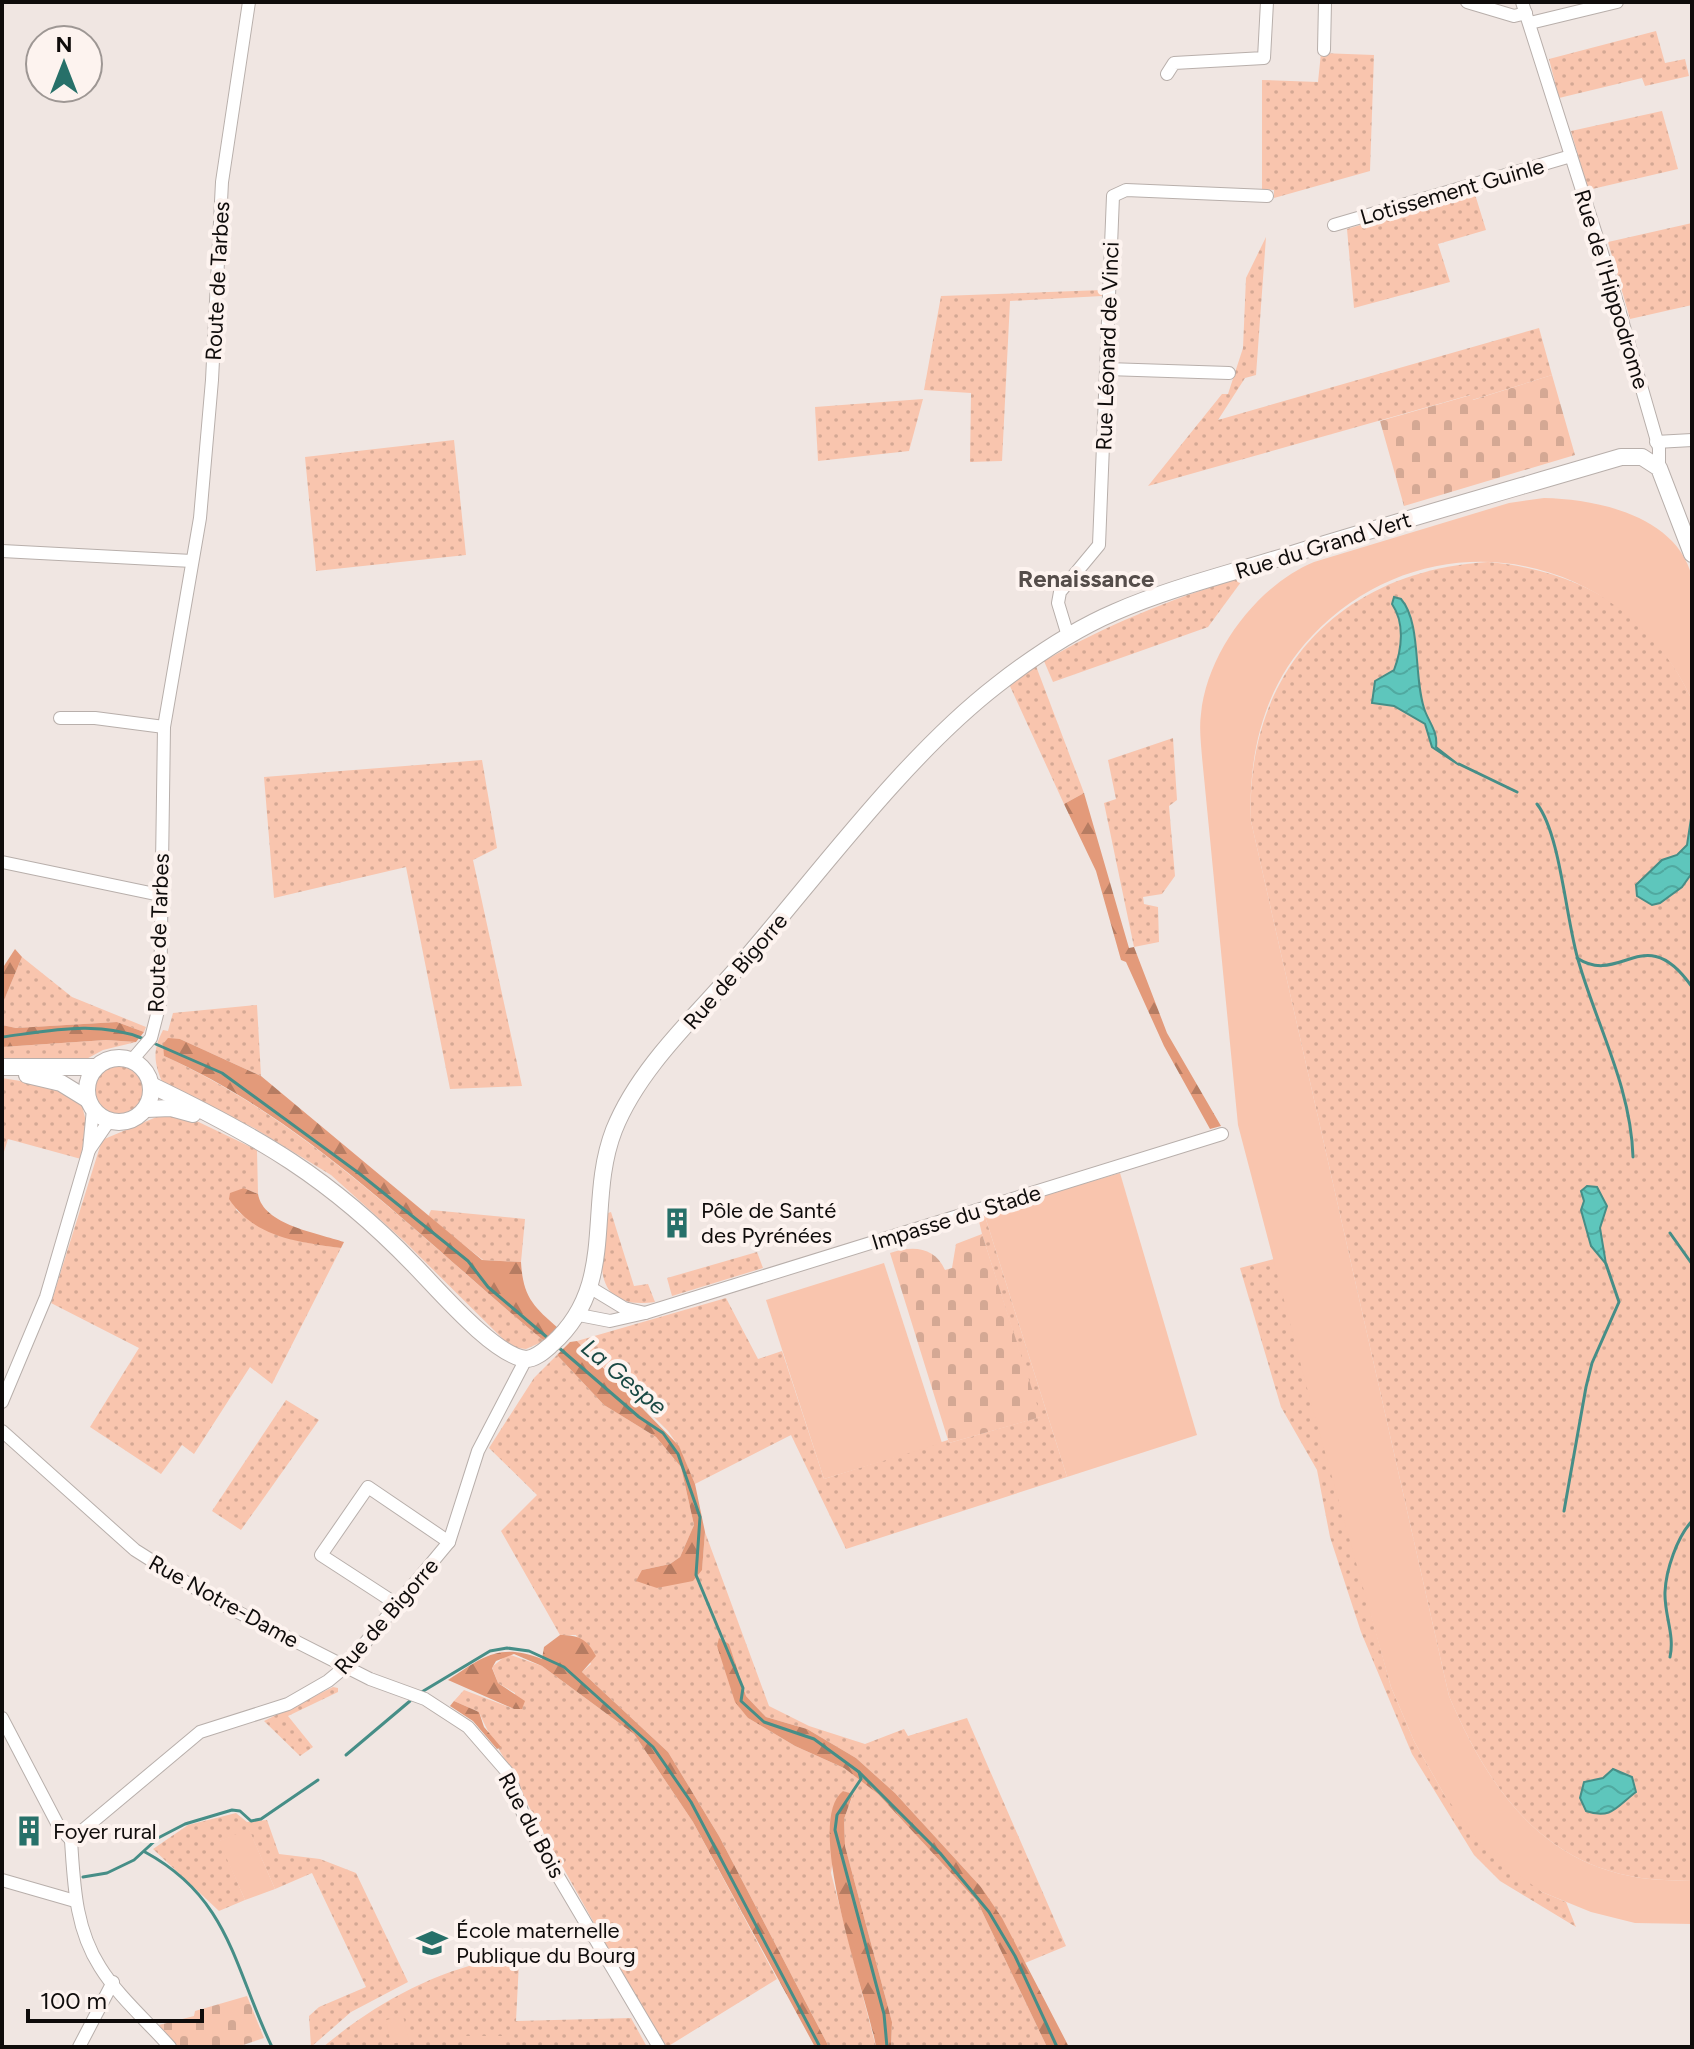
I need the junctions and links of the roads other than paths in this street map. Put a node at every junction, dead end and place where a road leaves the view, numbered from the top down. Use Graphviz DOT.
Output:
graph roads {
  1 [pos="249,2"];
  2 [pos="1267,2"];
  3 [pos="1325,2"];
  4 [pos="1467,2"];
  5 [pos="1617,2"];
  6 [pos="1526,13"];
  7 [pos="1324,50"];
  8 [pos="1167,74"];
  9 [pos="1571,156"];
  10 [pos="1267,196"];
  11 [pos="1334,225"];
  12 [pos="1107,369"];
  13 [pos="1229,373"];
  14 [pos="1692,440"];
  15 [pos="1656,442"];
  16 [pos="1642,457"];
  17 [pos="1659,468"];
  18 [pos="2,551"];
  19 [pos="1692,554"];
  20 [pos="192,561"];
  21 [pos="1068,636"];
  22 [pos="1019,669"];
  23 [pos="60,718"];
  24 [pos="164,727"];
  25 [pos="2,862"];
  26 [pos="160,895"];
  27 [pos="132,1060"];
  28 [pos="94,1067"];
  29 [pos="2,1070"];
  30 [pos="151,1085"];
  31 [pos="90,1104"];
  32 [pos="146,1109"];
  33 [pos="109,1121"];
  34 [pos="229,1123"];
  35 [pos="1222,1134"];
  36 [pos="89,1150"];
  37 [pos="591,1288"];
  38 [pos="645,1313"];
  39 [pos="579,1315"];
  40 [pos="526,1359"];
  41 [pos="2,1402"];
  42 [pos="2,1431"];
  43 [pos="449,1542"];
  44 [pos="398,1605"];
  45 [pos="345,1667"];
  46 [pos="2,1718"];
  47 [pos="71,1840"];
  48 [pos="2,1880"];
  49 [pos="75,1901"];
  50 [pos="113,1982"];
  51 [pos="79,2047"];
  52 [pos="170,2047"];
  53 [pos="659,2047"];
  1 -- 20 [label="street, Route de Tarbes"];
  2 -- 8 [label="street"];
  3 -- 7 [label="street"];
  4 -- 6 [label="street"];
  5 -- 6 [label="street"];
  6 -- 9 [label="street, Rue de l'Hippodrome"];
  9 -- 11 [label="street, Lotissement Guinle"];
  9 -- 15 [label="street, Rue de l'Hippodrome"];
  10 -- 12 [label="street, Rue Léonard de Vinci"];
  12 -- 13 [label="street"];
  12 -- 21 [label="street, Rue Léonard de Vinci"];
  14 -- 15 [label="street"];
  15 -- 16 [label="street"];
  15 -- 17 [label="street, Rue de l'Hippodrome"];
  16 -- 17 [label="main road"];
  16 -- 21 [label="main road, Rue du Grand Vert"];
  17 -- 19 [label="main road, Rue de l'Hippodrome"];
  18 -- 20 [label="street"];
  20 -- 24 [label="street, Route de Tarbes"];
  21 -- 22 [label="main road, Rue du Grand Vert"];
  22 -- 37 [label="main road, Rue de Bigorre"];
  23 -- 24 [label="street"];
  24 -- 26 [label="street, Route de Tarbes"];
  25 -- 26 [label="street"];
  26 -- 27 [label="street, Route de Tarbes"];
  27 -- 28 [label="main road"];
  27 -- 30 [label="main road"];
  28 -- 29 [label="main road"];
  28 -- 31 [label="main road"];
  29 -- 31 [label="main road"];
  30 -- 32 [label="main road"];
  30 -- 34 [label="main road"];
  31 -- 33 [label="main road"];
  31 -- 36 [label="street"];
  32 -- 33 [label="main road"];
  32 -- 34 [label="main road"];
  33 -- 36 [label="street"];
  34 -- 40 [label="main road"];
  35 -- 38 [label="street, Impasse du Stade"];
  36 -- 41 [label="street"];
  37 -- 38 [label="street"];
  37 -- 39 [label="main road, Rue de Bigorre"];
  38 -- 39 [label="street, Impasse du Stade"];
  39 -- 40 [label="main road, Rue de Bigorre"];
  40 -- 43 [label="street, Rue de Bigorre"];
  42 -- 45 [label="street, Rue Notre-Dame"];
  43 -- 44 [label="street, Rue de Bigorre"];
  43 -- 44 [label="street"];
  44 -- 45 [label="street, Rue de Bigorre"];
  45 -- 47 [label="street, Rue de Bigorre"];
  45 -- 53 [label="street, Rue du Bois"];
  46 -- 47 [label="street"];
  47 -- 49 [label="street"];
  48 -- 49 [label="street"];
  49 -- 50 [label="street"];
  50 -- 51 [label="street"];
  50 -- 52 [label="street"];
}
